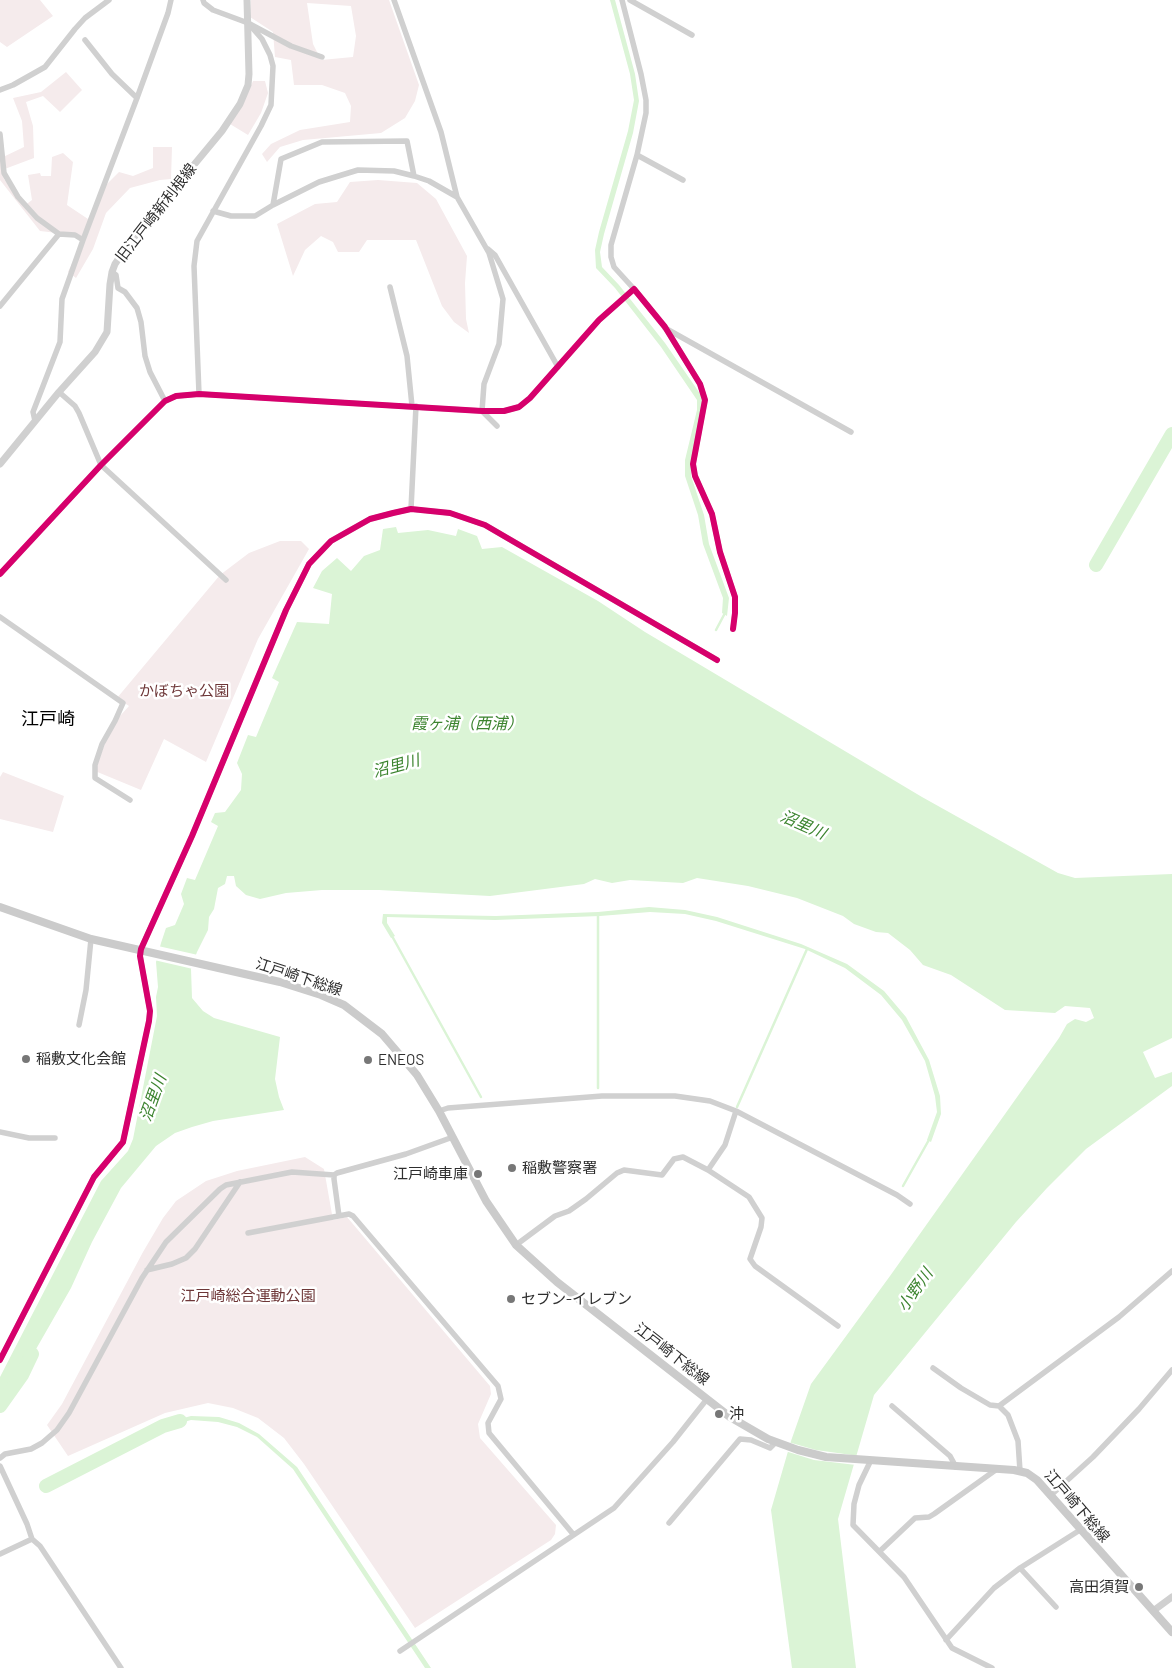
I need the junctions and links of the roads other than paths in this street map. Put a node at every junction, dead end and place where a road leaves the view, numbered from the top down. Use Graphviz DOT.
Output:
graph roads {
  1 [pos="109,0"];
  2 [pos="171,0"];
  3 [pos="203,0"];
  4 [pos="247,0"];
  5 [pos="394,0"];
  6 [pos="622,0"];
  7 [pos="630,0"];
  8 [pos="248,23"];
  9 [pos="692,35"];
  10 [pos="85,40"];
  11 [pos="322,57"];
  12 [pos="0,90"];
  13 [pos="137,98"];
  14 [pos="0,134"];
  15 [pos="637,155"];
  16 [pos="414,176"];
  17 [pos="682,180"];
  18 [pos="457,197"];
  19 [pos="273,205"];
  20 [pos="213,211"];
  21 [pos="59,234"];
  22 [pos="83,240"];
  23 [pos="486,248"];
  24 [pos="112,272"];
  25 [pos="390,287"];
  26 [pos="634,289"];
  27 [pos="0,306"];
  28 [pos="665,327"];
  29 [pos="558,367"];
  30 [pos="59,392"];
  31 [pos="199,394"];
  32 [pos="165,401"];
  33 [pos="414,406"];
  34 [pos="482,411"];
  35 [pos="34,421"];
  36 [pos="497,426"];
  37 [pos="851,432"];
  38 [pos="0,464"];
  39 [pos="100,466"];
  40 [pos="411,509"];
  41 [pos="0,573"];
  42 [pos="226,580"];
  43 [pos="0,617"];
  44 [pos="733,629"];
  45 [pos="717,660"];
  46 [pos="130,800"];
  47 [pos="0,907"];
  48 [pos="91,939"];
  49 [pos="144,950"];
  50 [pos="79,1025"];
  51 [pos="439,1111"];
  52 [pos="736,1111"];
  53 [pos="0,1132"];
  54 [pos="453,1137"];
  55 [pos="56,1138"];
  56 [pos="708,1170"];
  57 [pos="334,1176"];
  58 [pos="240,1182"];
  59 [pos="910,1204"];
  60 [pos="340,1216"];
  61 [pos="248,1234"];
  62 [pos="516,1244"];
  63 [pos="147,1270"];
  64 [pos="1172,1271"];
  65 [pos="838,1326"];
  66 [pos="0,1360"];
  67 [pos="933,1368"];
  68 [pos="1172,1370"];
  69 [pos="707,1399"];
  70 [pos="892,1406"];
  71 [pos="1000,1406"];
  72 [pos="776,1442"];
  73 [pos="0,1458"];
  74 [pos="869,1460"];
  75 [pos="0,1466"];
  76 [pos="956,1467"];
  77 [pos="996,1469"];
  78 [pos="1020,1471"];
  79 [pos="1050,1496"];
  80 [pos="669,1523"];
  81 [pos="1080,1530"];
  82 [pos="573,1534"];
  83 [pos="32,1539"];
  84 [pos="880,1551"];
  85 [pos="0,1554"];
  86 [pos="1020,1568"];
  87 [pos="1172,1597"];
  88 [pos="1056,1607"];
  89 [pos="1153,1611"];
  90 [pos="1172,1632"];
  91 [pos="946,1640"];
  92 [pos="400,1651"];
  93 [pos="121,1668"];
  94 [pos="992,1668"];
  1 -- 12 [label="street"];
  2 -- 13 [label="street"];
  3 -- 8 [label="street"];
  4 -- 8 [label="street, 旧江戸崎新利根線"];
  5 -- 18 [label="street"];
  6 -- 15 [label="street"];
  7 -- 9 [label="street"];
  8 -- 11 [label="street"];
  8 -- 20 [label="street"];
  8 -- 24 [label="street, 旧江戸崎新利根線"];
  10 -- 13 [label="street"];
  13 -- 22 [label="street"];
  14 -- 21 [label="street"];
  15 -- 17 [label="street"];
  15 -- 26 [label="street"];
  16 -- 18 [label="street"];
  16 -- 19 [label="street"];
  16 -- 19 [label="street"];
  18 -- 23 [label="street"];
  19 -- 20 [label="street"];
  20 -- 31 [label="street"];
  21 -- 22 [label="street"];
  21 -- 27 [label="street"];
  22 -- 35 [label="street"];
  23 -- 29 [label="street"];
  23 -- 34 [label="street"];
  24 -- 30 [label="street, 旧江戸崎新利根線"];
  24 -- 32 [label="street"];
  25 -- 33 [label="street"];
  26 -- 28 [label="street"];
  26 -- 29 [label="street"];
  28 -- 37 [label="street"];
  28 -- 44 [label="street"];
  29 -- 34 [label="street"];
  30 -- 35 [label="street, 旧江戸崎新利根線"];
  30 -- 39 [label="street"];
  31 -- 32 [label="street"];
  31 -- 33 [label="street"];
  32 -- 39 [label="street"];
  33 -- 34 [label="street"];
  33 -- 40 [label="street"];
  34 -- 36 [label="street"];
  35 -- 38 [label="street, 旧江戸崎新利根線"];
  39 -- 41 [label="street"];
  39 -- 42 [label="street"];
  40 -- 45 [label="street"];
  40 -- 49 [label="street"];
  43 -- 46 [label="street"];
  47 -- 48 [label="main road, 江戸崎下総線"];
  48 -- 49 [label="main road, 江戸崎下総線"];
  48 -- 50 [label="street"];
  49 -- 51 [label="main road, 江戸崎下総線"];
  49 -- 66 [label="street"];
  51 -- 52 [label="street"];
  51 -- 54 [label="main road, 江戸崎下総線"];
  52 -- 56 [label="street"];
  52 -- 59 [label="street"];
  53 -- 55 [label="street"];
  54 -- 57 [label="street"];
  54 -- 62 [label="main road, 江戸崎下総線"];
  56 -- 62 [label="street"];
  56 -- 65 [label="street"];
  57 -- 58 [label="street"];
  57 -- 60 [label="street"];
  58 -- 63 [label="street"];
  58 -- 63 [label="street"];
  60 -- 61 [label="street"];
  60 -- 82 [label="street"];
  62 -- 69 [label="main road, 江戸崎下総線"];
  63 -- 73 [label="street"];
  64 -- 71 [label="street"];
  67 -- 71 [label="street"];
  68 -- 79 [label="street"];
  69 -- 72 [label="main road, 江戸崎下総線"];
  69 -- 82 [label="street"];
  70 -- 76 [label="street"];
  71 -- 78 [label="street"];
  72 -- 74 [label="main road, 江戸崎下総線"];
  72 -- 80 [label="street"];
  74 -- 76 [label="main road, 江戸崎下総線"];
  74 -- 84 [label="street"];
  75 -- 83 [label="street"];
  76 -- 77 [label="main road, 江戸崎下総線"];
  77 -- 78 [label="main road, 江戸崎下総線"];
  77 -- 84 [label="street"];
  78 -- 79 [label="main road, 江戸崎下総線"];
  79 -- 81 [label="main road, 江戸崎下総線"];
  81 -- 86 [label="street"];
  81 -- 89 [label="main road, 江戸崎下総線"];
  82 -- 92 [label="street"];
  83 -- 85 [label="street"];
  83 -- 93 [label="street"];
  84 -- 91 [label="street"];
  86 -- 88 [label="street"];
  86 -- 91 [label="street"];
  87 -- 89 [label="street"];
  89 -- 90 [label="main road, 江戸崎下総線"];
  91 -- 94 [label="street"];
}
